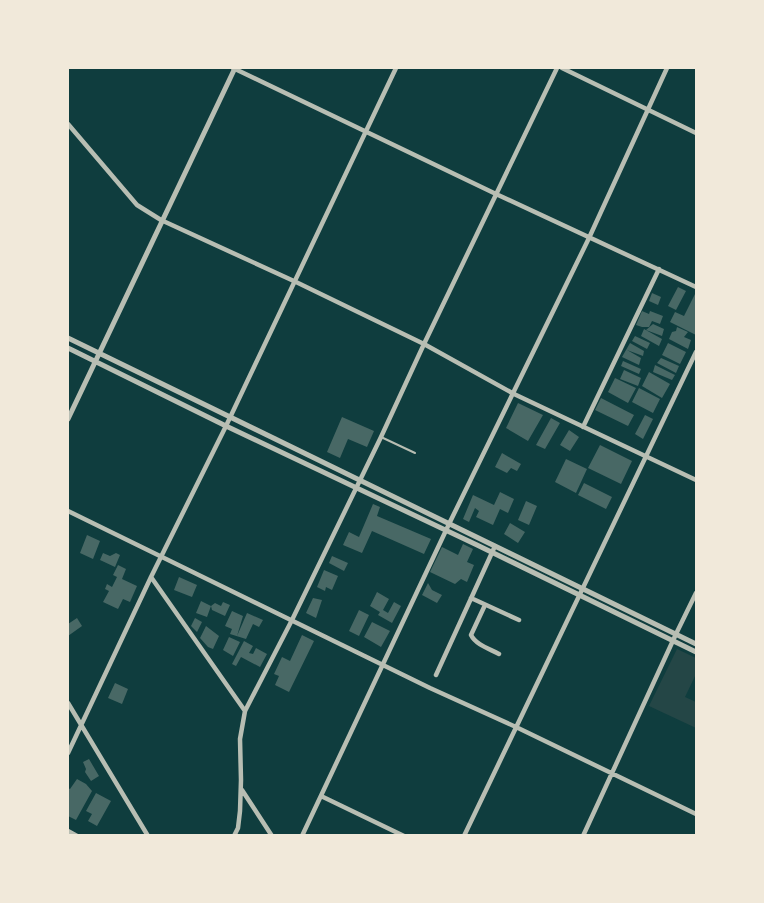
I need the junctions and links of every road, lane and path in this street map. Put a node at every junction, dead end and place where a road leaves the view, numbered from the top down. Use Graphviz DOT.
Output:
graph roads {
  1 [pos="234,68"];
  2 [pos="396,68"];
  3 [pos="557,68"];
  4 [pos="562,68"];
  5 [pos="667,68"];
  6 [pos="649,109"];
  7 [pos="68,124"];
  8 [pos="366,131"];
  9 [pos="696,133"];
  10 [pos="496,194"];
  11 [pos="161,220"];
  12 [pos="589,238"];
  13 [pos="659,269"];
  14 [pos="296,282"];
  15 [pos="696,287"];
  16 [pos="68,338"];
  17 [pos="424,344"];
  18 [pos="68,348"];
  19 [pos="696,352"];
  20 [pos="99,354"];
  21 [pos="96,362"];
  22 [pos="514,394"];
  23 [pos="231,418"];
  24 [pos="68,419"];
  25 [pos="226,426"];
  26 [pos="583,427"];
  27 [pos="381,437"];
  28 [pos="415,453"];
  29 [pos="646,457"];
  30 [pos="360,480"];
  31 [pos="696,480"];
  32 [pos="356,487"];
  33 [pos="68,511"];
  34 [pos="449,524"];
  35 [pos="446,531"];
  36 [pos="494,549"];
  37 [pos="162,555"];
  38 [pos="151,577"];
  39 [pos="581,592"];
  40 [pos="696,592"];
  41 [pos="471,598"];
  42 [pos="485,605"];
  43 [pos="292,620"];
  44 [pos="519,620"];
  45 [pos="676,634"];
  46 [pos="673,640"];
  47 [pos="696,644"];
  48 [pos="696,652"];
  49 [pos="499,654"];
  50 [pos="383,665"];
  51 [pos="436,675"];
  52 [pos="68,703"];
  53 [pos="245,711"];
  54 [pos="81,724"];
  55 [pos="516,727"];
  56 [pos="68,753"];
  57 [pos="612,772"];
  58 [pos="241,789"];
  59 [pos="321,796"];
  60 [pos="696,814"];
  61 [pos="68,831"];
  62 [pos="77,836"];
  63 [pos="148,836"];
  64 [pos="234,836"];
  65 [pos="272,836"];
  66 [pos="302,836"];
  67 [pos="404,836"];
  68 [pos="464,836"];
  69 [pos="583,836"];
  1 -- 8 [label="street"];
  1 -- 11 [label="street"];
  2 -- 8 [label="street"];
  3 -- 10 [label="street"];
  4 -- 6 [label="street"];
  5 -- 6 [label="street"];
  6 -- 9 [label="street"];
  6 -- 12 [label="street"];
  7 -- 11 [label="street"];
  8 -- 10 [label="street"];
  8 -- 14 [label="street"];
  10 -- 12 [label="street"];
  10 -- 17 [label="street"];
  11 -- 14 [label="street"];
  11 -- 20 [label="street"];
  12 -- 13 [label="street"];
  12 -- 22 [label="street"];
  13 -- 15 [label="street"];
  13 -- 26 [label="street"];
  14 -- 17 [label="street"];
  14 -- 23 [label="street"];
  16 -- 20 [label="street"];
  17 -- 22 [label="street"];
  17 -- 27 [label="street"];
  18 -- 21 [label="street"];
  19 -- 29 [label="street"];
  20 -- 21 [label="street"];
  20 -- 23 [label="street"];
  21 -- 24 [label="street"];
  21 -- 25 [label="street"];
  22 -- 26 [label="street"];
  22 -- 34 [label="street"];
  23 -- 25 [label="street"];
  23 -- 30 [label="street"];
  25 -- 32 [label="street"];
  25 -- 37 [label="street"];
  26 -- 29 [label="street"];
  27 -- 28 [label="lane"];
  27 -- 30 [label="street"];
  29 -- 31 [label="street"];
  29 -- 39 [label="street"];
  30 -- 32 [label="street"];
  30 -- 34 [label="street"];
  32 -- 35 [label="street"];
  32 -- 43 [label="street"];
  33 -- 37 [label="street"];
  34 -- 35 [label="street"];
  34 -- 36 [label="street"];
  35 -- 36 [label="street"];
  35 -- 50 [label="street"];
  36 -- 39 [label="street"];
  36 -- 41 [label="street"];
  37 -- 38 [label="street"];
  37 -- 43 [label="street"];
  38 -- 53 [label="street"];
  38 -- 54 [label="street"];
  39 -- 45 [label="street"];
  39 -- 46 [label="street"];
  39 -- 55 [label="street"];
  40 -- 45 [label="street"];
  41 -- 42 [label="street"];
  41 -- 51 [label="street"];
  42 -- 44 [label="street"];
  42 -- 49 [label="street"];
  43 -- 50 [label="street"];
  43 -- 53 [label="street"];
  45 -- 46 [label="street"];
  45 -- 47 [label="street"];
  46 -- 48 [label="street"];
  46 -- 57 [label="street"];
  50 -- 55 [label="street"];
  50 -- 59 [label="street"];
  52 -- 54 [label="street"];
  53 -- 58 [label="street"];
  54 -- 56 [label="street"];
  54 -- 63 [label="street"];
  55 -- 57 [label="street"];
  55 -- 68 [label="street"];
  57 -- 60 [label="street"];
  57 -- 69 [label="street"];
  58 -- 64 [label="street"];
  58 -- 65 [label="street"];
  59 -- 66 [label="street"];
  59 -- 67 [label="street"];
  61 -- 62 [label="street"];
}
